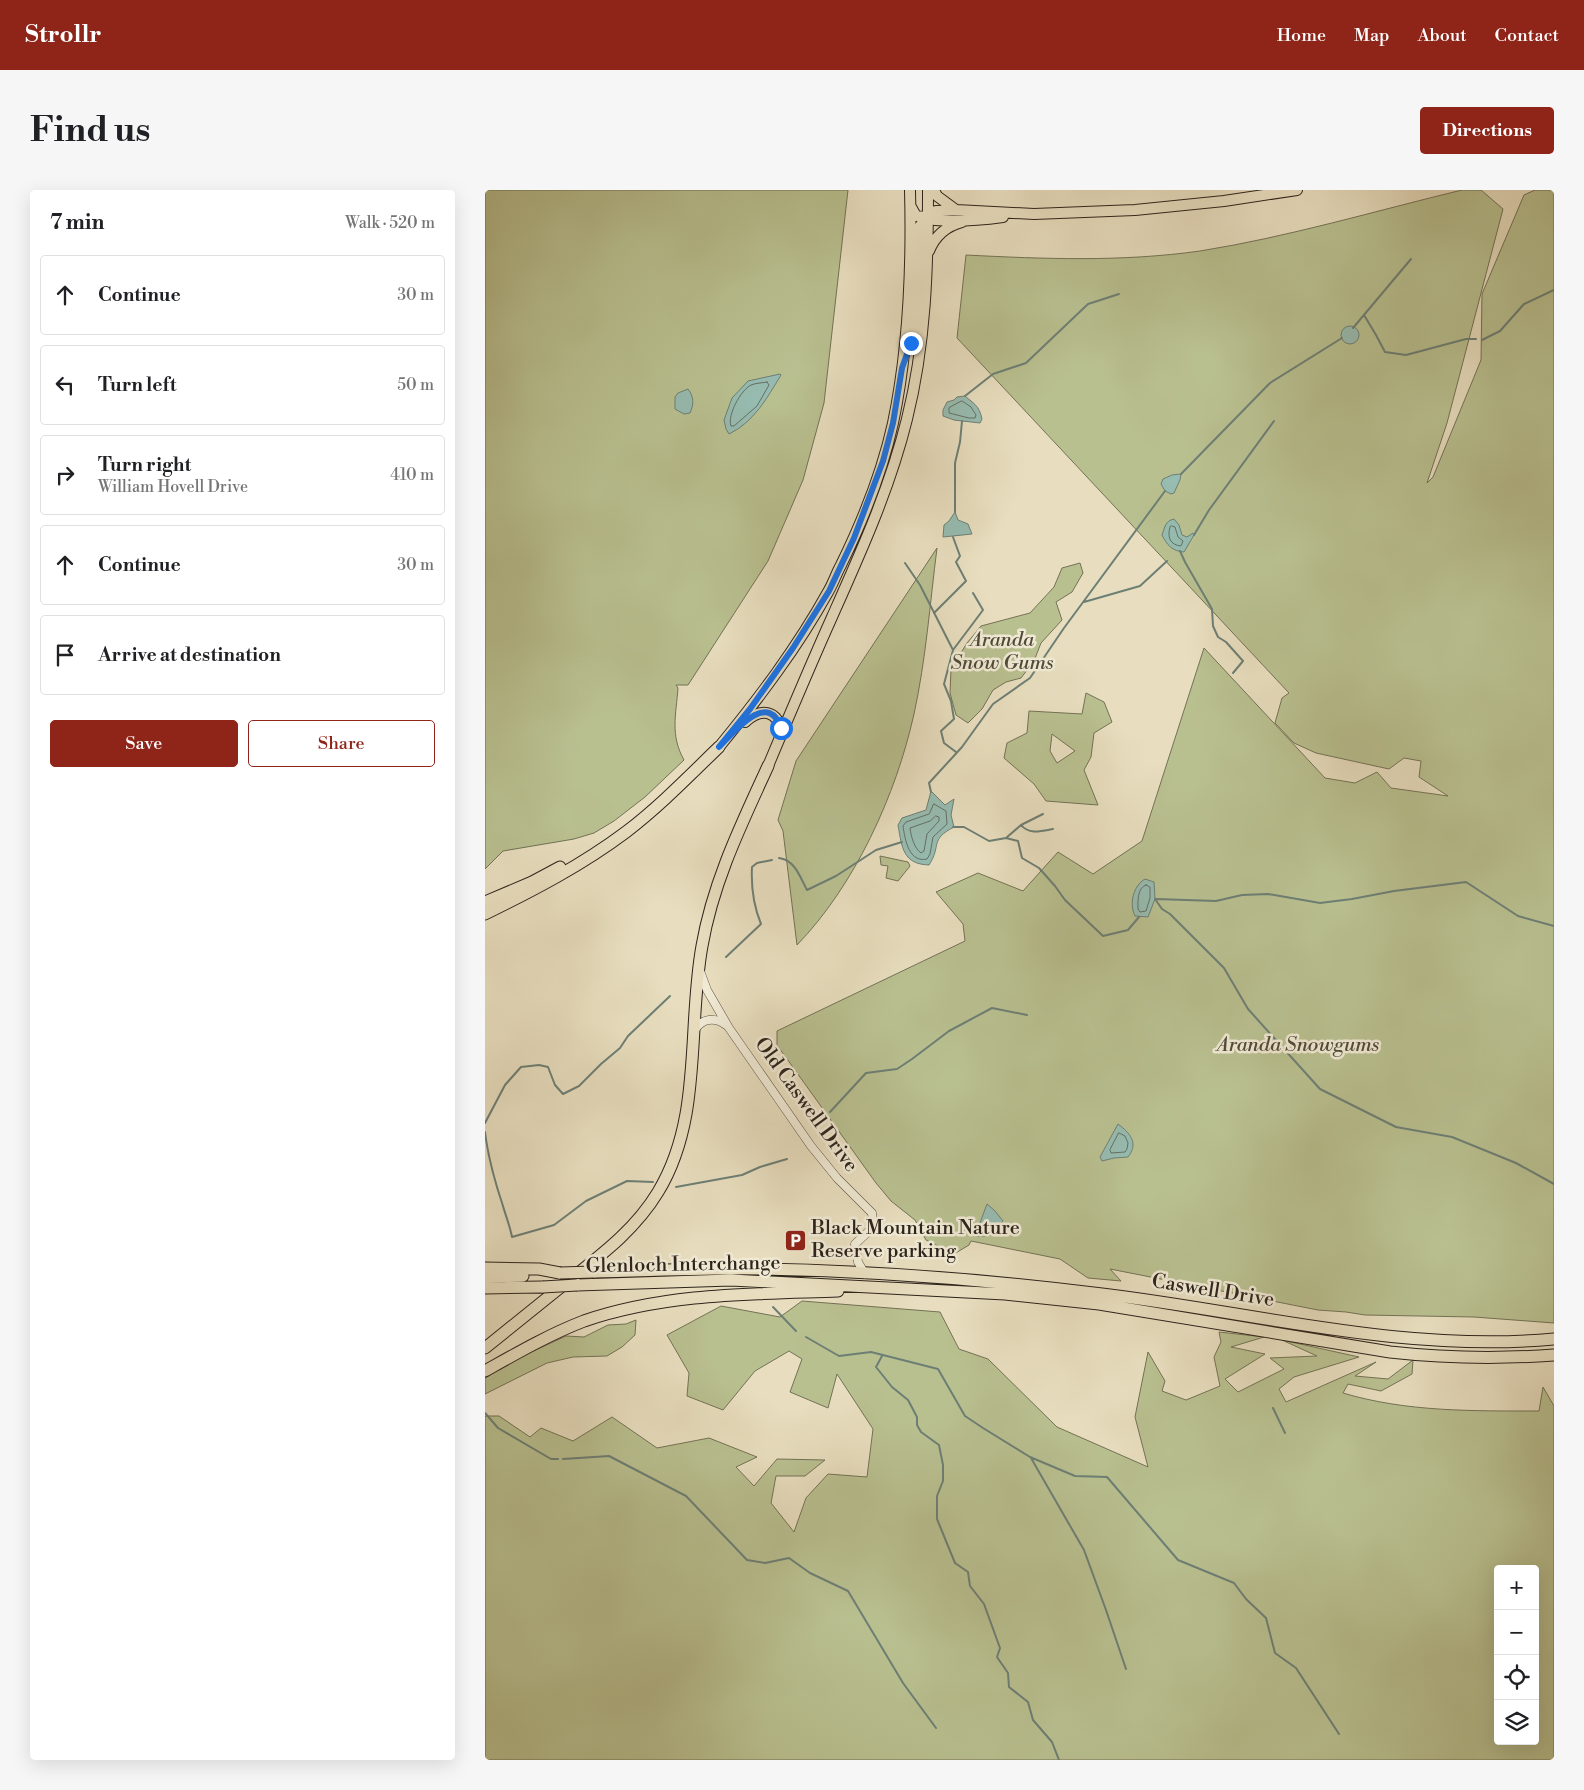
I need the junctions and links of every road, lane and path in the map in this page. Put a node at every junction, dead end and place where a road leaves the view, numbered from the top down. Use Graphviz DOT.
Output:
graph roads {
  1 [pos="910,190"];
  2 [pos="928,190"];
  3 [pos="934,190"];
  4 [pos="1297,190"];
  5 [pos="911,207"];
  6 [pos="955,210"];
  7 [pos="1034,214"];
  8 [pos="927,217"];
  9 [pos="978,220"];
  10 [pos="928,254"];
  11 [pos="902,368"];
  12 [pos="782,733"];
  13 [pos="719,747"];
  14 [pos="768,766"];
  15 [pos="655,809"];
  16 [pos="485,902"];
  17 [pos="485,914"];
  18 [pos="699,964"];
  19 [pos="729,1028"];
  20 [pos="693,1036"];
  21 [pos="485,1268"];
  22 [pos="560,1274"];
  23 [pos="865,1274"];
  24 [pos="485,1277"];
  25 [pos="485,1288"];
  26 [pos="952,1291"];
  27 [pos="1163,1315"];
  28 [pos="516,1322"];
  29 [pos="1554,1340"];
  30 [pos="485,1343"];
  31 [pos="485,1348"];
  32 [pos="1554,1355"];
  33 [pos="485,1371"];
  1 -- 5 [label="main road"];
  2 -- 8 [label="main road"];
  3 -- 6 [label="main road"];
  4 -- 7 [label="main road"];
  5 -- 8 [label="main road"];
  5 -- 11 [label="main road"];
  6 -- 7 [label="main road"];
  6 -- 8 [label="main road"];
  7 -- 9 [label="main road"];
  8 -- 9 [label="main road"];
  8 -- 10 [label="main road, Glenloch Interchange"];
  8 -- 11 [label="main road"];
  9 -- 10 [label="main road"];
  10 -- 12 [label="main road, Glenloch Interchange"];
  11 -- 13 [label="main road"];
  12 -- 13 [label="main road"];
  12 -- 14 [label="main road, Glenloch Interchange"];
  13 -- 15 [label="highway"];
  14 -- 18 [label="highway, Glenloch Interchange"];
  15 -- 16 [label="highway"];
  15 -- 17 [label="highway"];
  18 -- 19 [label="street, Old Caswell Drive"];
  18 -- 20 [label="highway, Glenloch Interchange"];
  19 -- 20 [label="street, Old Caswell Drive"];
  19 -- 23 [label="street, Old Caswell Drive"];
  20 -- 28 [label="highway, Glenloch Interchange"];
  21 -- 22 [label="highway"];
  22 -- 23 [label="highway, Glenloch Interchange, bridge"];
  22 -- 24 [label="highway, Glenloch Interchange"];
  23 -- 29 [label="highway, Caswell Drive"];
  25 -- 26 [label="highway, Glenloch Interchange, bridge"];
  26 -- 27 [label="highway, Glenloch Interchange"];
  26 -- 33 [label="highway"];
  27 -- 32 [label="highway, Caswell Drive"];
  28 -- 30 [label="highway"];
  28 -- 31 [label="highway, Glenloch Interchange"];
}
